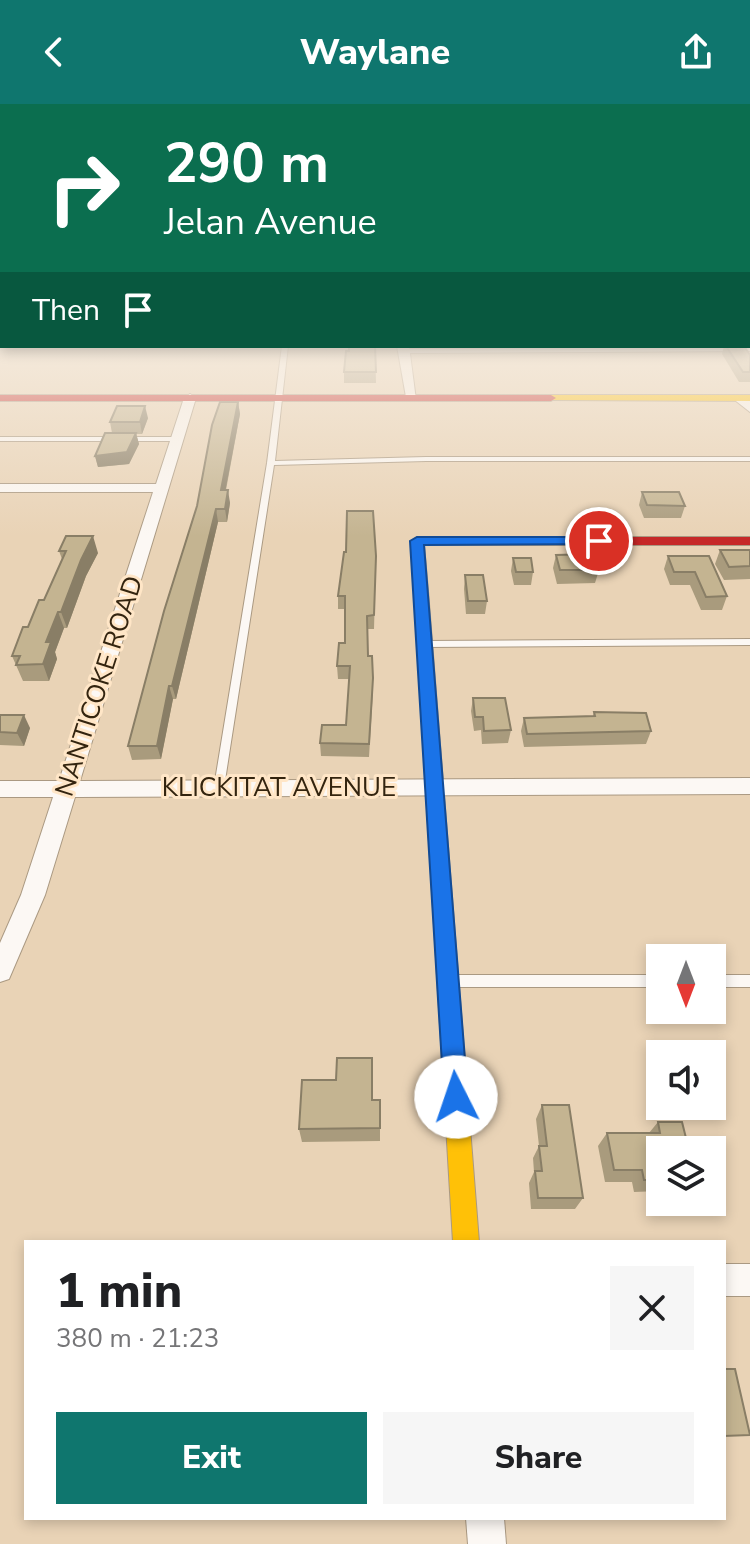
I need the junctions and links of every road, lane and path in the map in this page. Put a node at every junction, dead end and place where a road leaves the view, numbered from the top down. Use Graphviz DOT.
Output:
graph roads {
  1 [pos="189,401"];
  2 [pos="278,401"];
  3 [pos="0,439"];
  4 [pos="176,439"];
  5 [pos="750,459"];
  6 [pos="271,463"];
  7 [pos="0,488"];
  8 [pos="161,488"];
  9 [pos="750,541"];
  10 [pos="750,642"];
  11 [pos="424,644"];
  12 [pos="750,786"];
  13 [pos="219,787"];
  14 [pos="435,787"];
  15 [pos="0,789"];
  16 [pos="67,789"];
  17 [pos="8,938"];
  18 [pos="0,971"];
  19 [pos="448,981"];
  20 [pos="646,981"];
  21 [pos="726,981"];
  22 [pos="750,981"];
  23 [pos="466,1240"];
  24 [pos="726,1280"];
  25 [pos="750,1280"];
  26 [pos="485,1520"];
  27 [pos="487,1544"];
  1 -- 4 [label="street, NANTICOKE ROAD"];
  2 -- 6 [label="lane"];
  3 -- 4 [label="lane"];
  4 -- 8 [label="street, NANTICOKE ROAD"];
  5 -- 6 [label="lane"];
  6 -- 13 [label="lane"];
  7 -- 8 [label="street"];
  8 -- 16 [label="street, NANTICOKE ROAD"];
  9 -- 11 [label="street"];
  10 -- 11 [label="lane"];
  11 -- 14 [label="street"];
  12 -- 14 [label="street, KLICKITAT AVENUE"];
  13 -- 14 [label="street, KLICKITAT AVENUE"];
  13 -- 16 [label="street, KLICKITAT AVENUE"];
  14 -- 19 [label="street"];
  15 -- 16 [label="street, KLICKITAT AVENUE"];
  16 -- 17 [label="street, NANTICOKE ROAD"];
  17 -- 18 [label="street, NANTICOKE ROAD"];
  19 -- 20 [label="lane"];
  19 -- 23 [label="street"];
  21 -- 22 [label="lane"];
  24 -- 25 [label="street"];
  26 -- 27 [label="street"];
}
